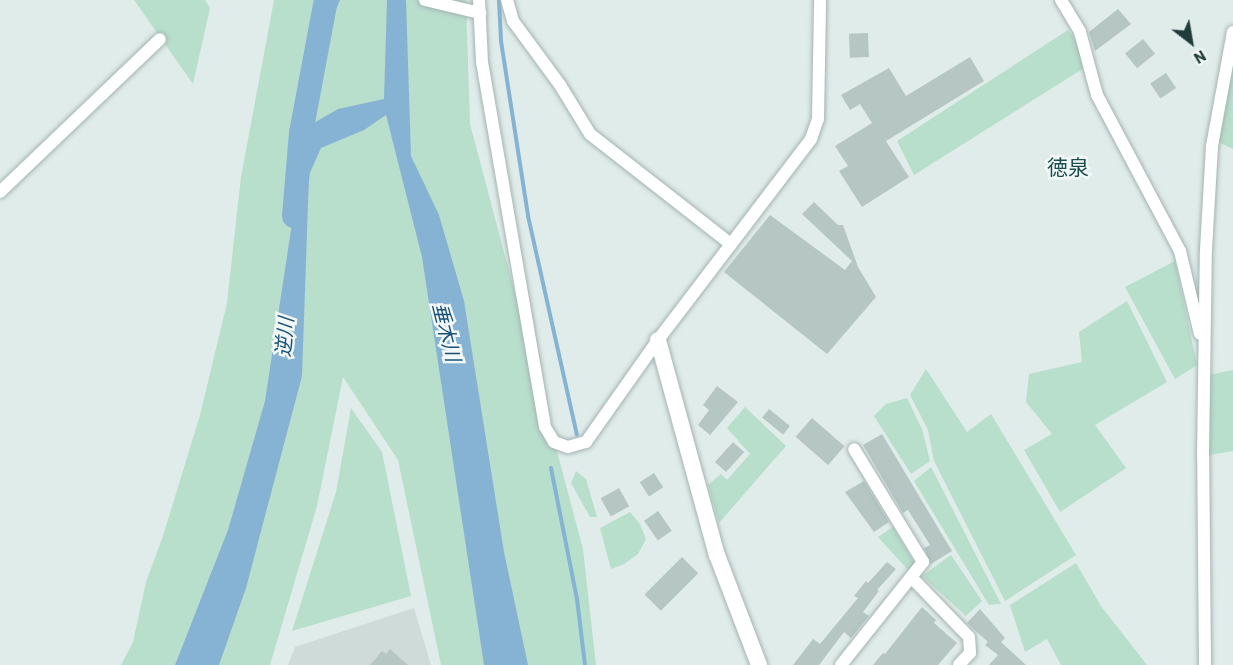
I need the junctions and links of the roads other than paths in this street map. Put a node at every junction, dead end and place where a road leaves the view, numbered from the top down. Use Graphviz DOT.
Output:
graph roads {
  1 [pos="426,0"];
  2 [pos="507,0"];
  3 [pos="820,0"];
  4 [pos="1061,0"];
  5 [pos="477,8"];
  6 [pos="1233,32"];
  7 [pos="160,39"];
  8 [pos="0,192"];
  9 [pos="732,244"];
  10 [pos="658,340"];
  11 [pos="1204,354"];
  12 [pos="854,449"];
  13 [pos="911,577"];
  14 [pos="848,663"];
  15 [pos="759,665"];
  16 [pos="959,665"];
  17 [pos="1204,665"];
  1 -- 5 [label="street"];
  2 -- 9 [label="street"];
  3 -- 9 [label="street"];
  4 -- 11 [label="street"];
  5 -- 10 [label="street"];
  6 -- 11 [label="street"];
  7 -- 8 [label="street"];
  9 -- 10 [label="street"];
  10 -- 15 [label="street"];
  11 -- 17 [label="street"];
  12 -- 13 [label="street"];
  13 -- 14 [label="street"];
  13 -- 16 [label="street"];
}
